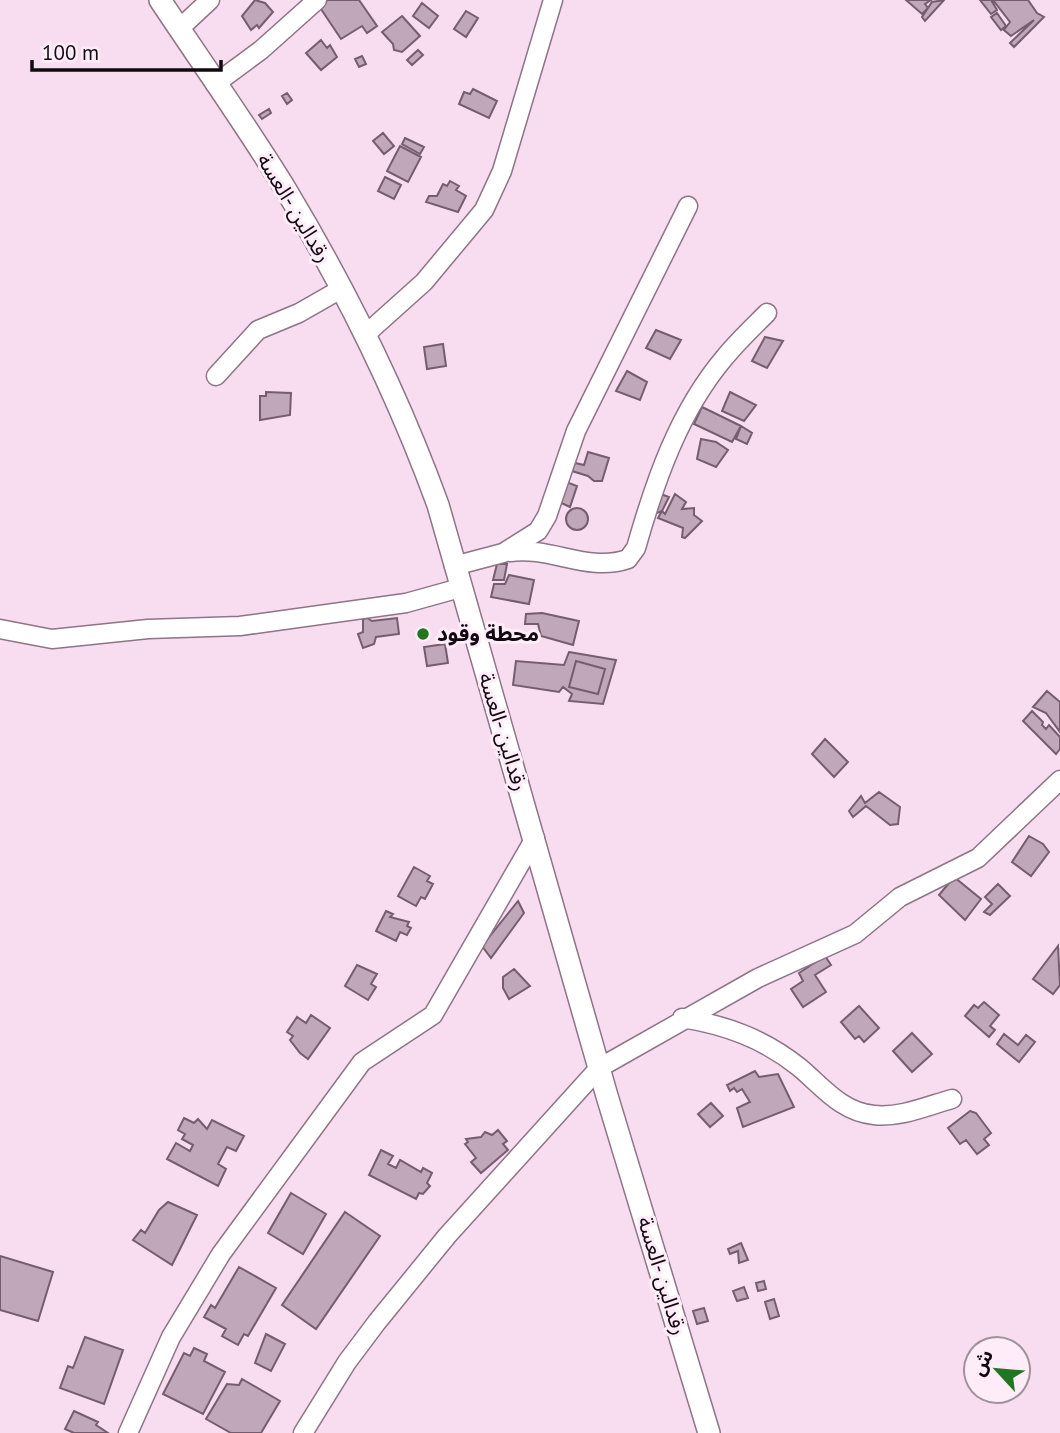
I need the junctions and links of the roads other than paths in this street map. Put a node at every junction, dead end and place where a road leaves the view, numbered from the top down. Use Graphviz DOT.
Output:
graph roads {
  1 [pos="161,0"];
  2 [pos="210,0"];
  3 [pos="317,0"];
  4 [pos="553,0"];
  5 [pos="179,29"];
  6 [pos="215,84"];
  7 [pos="688,206"];
  8 [pos="341,289"];
  9 [pos="766,313"];
  10 [pos="366,334"];
  11 [pos="216,376"];
  12 [pos="503,553"];
  13 [pos="454,566"];
  14 [pos="460,588"];
  15 [pos="0,629"];
  16 [pos="1060,780"];
  17 [pos="535,838"];
  18 [pos="682,1018"];
  19 [pos="599,1068"];
  20 [pos="952,1099"];
  21 [pos="128,1433"];
  22 [pos="303,1433"];
  23 [pos="709,1433"];
  1 -- 5 [label="main road, رقدالين -العسة"];
  2 -- 5 [label="street"];
  3 -- 6 [label="street"];
  4 -- 10 [label="street"];
  5 -- 6 [label="main road, رقدالين -العسة"];
  6 -- 8 [label="main road, رقدالين -العسة"];
  7 -- 12 [label="street"];
  8 -- 10 [label="main road, رقدالين -العسة"];
  8 -- 11 [label="street"];
  9 -- 12 [label="street"];
  10 -- 13 [label="main road, رقدالين -العسة"];
  12 -- 13 [label="street"];
  13 -- 14 [label="main road, رقدالين -العسة"];
  14 -- 15 [label="street"];
  14 -- 17 [label="main road, رقدالين -العسة"];
  16 -- 18 [label="street"];
  17 -- 19 [label="main road, رقدالين -العسة"];
  17 -- 21 [label="street"];
  18 -- 19 [label="street"];
  18 -- 20 [label="street"];
  19 -- 22 [label="street"];
  19 -- 23 [label="main road, رقدالين -العسة"];
}
